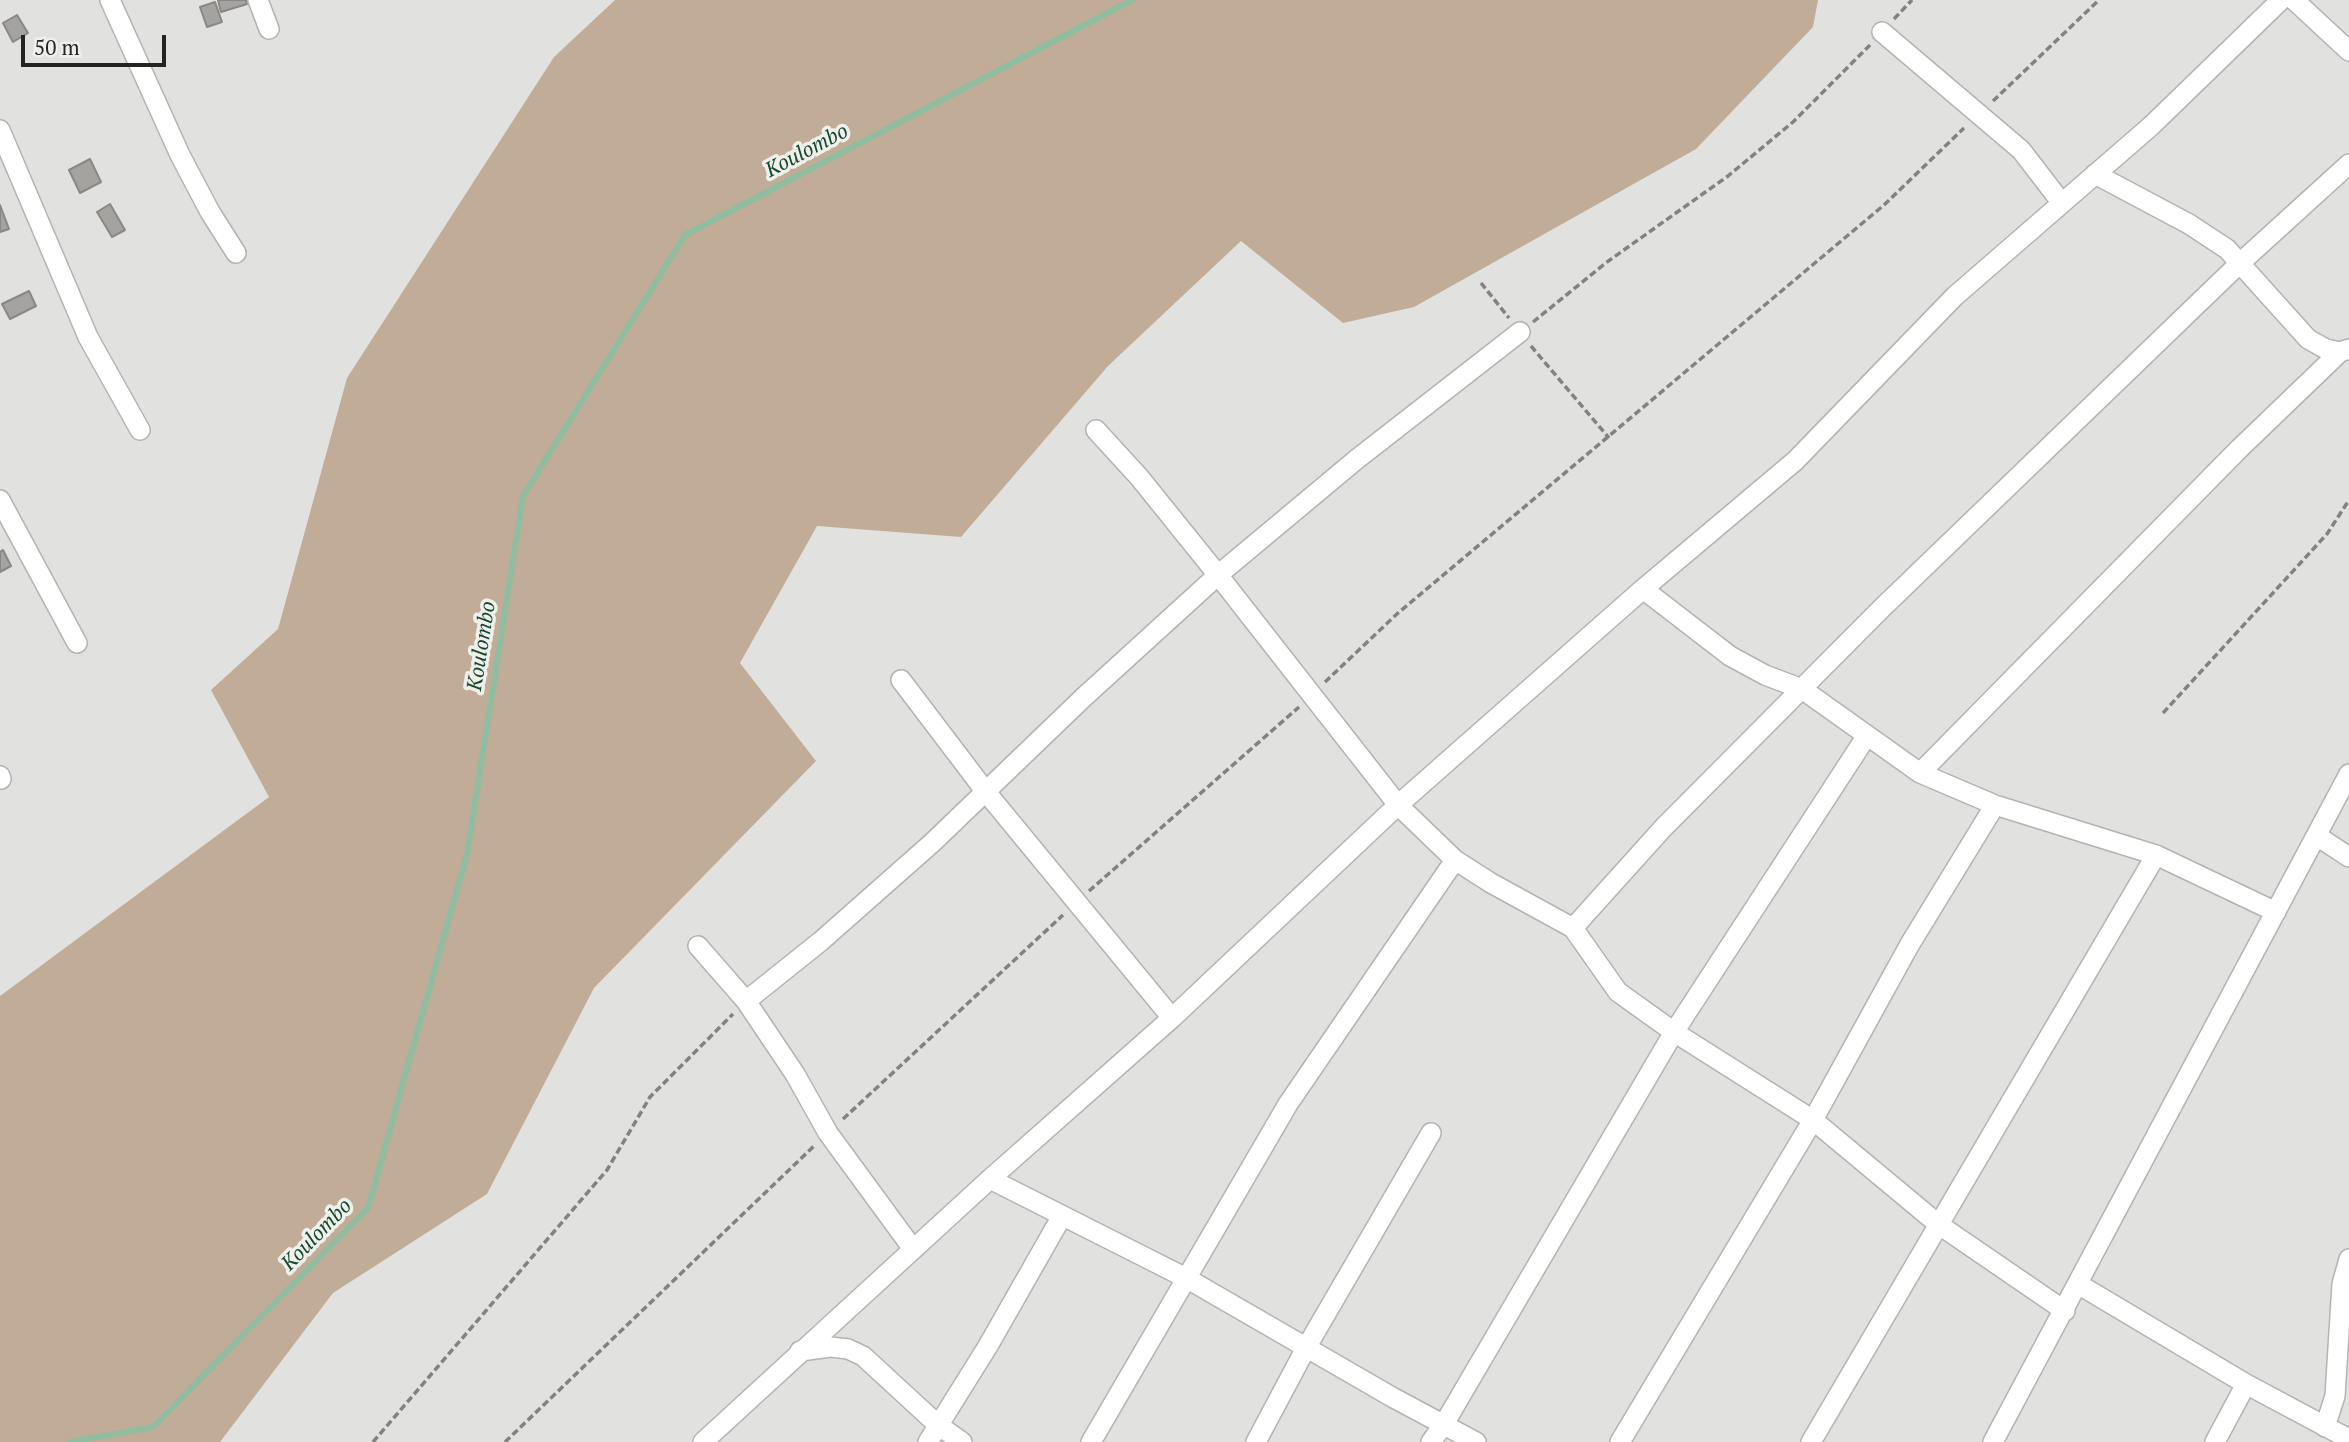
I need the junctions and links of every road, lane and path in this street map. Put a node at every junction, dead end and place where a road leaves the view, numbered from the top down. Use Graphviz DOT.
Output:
graph roads {
  1 [pos="110,0"];
  2 [pos="258,0"];
  3 [pos="1912,0"];
  4 [pos="2099,0"];
  5 [pos="2281,0"];
  6 [pos="2294,0"];
  7 [pos="269,29"];
  8 [pos="1882,32"];
  9 [pos="2349,51"];
  10 [pos="1979,113"];
  11 [pos="0,130"];
  12 [pos="2349,164"];
  13 [pos="2095,174"];
  14 [pos="2062,202"];
  15 [pos="236,253"];
  16 [pos="2241,263"];
  17 [pos="1481,283"];
  18 [pos="1520,332"];
  19 [pos="2345,351"];
  20 [pos="140,430"];
  21 [pos="1096,430"];
  22 [pos="1609,438"];
  23 [pos="0,500"];
  24 [pos="2349,500"];
  25 [pos="1218,575"];
  26 [pos="1643,589"];
  27 [pos="77,643"];
  28 [pos="901,680"];
  29 [pos="1802,689"];
  30 [pos="1311,696"];
  31 [pos="2163,713"];
  32 [pos="1866,737"];
  33 [pos="1920,773"];
  34 [pos="2349,774"];
  35 [pos="986,792"];
  36 [pos="1398,805"];
  37 [pos="1995,805"];
  38 [pos="2316,836"];
  39 [pos="2157,855"];
  40 [pos="2349,857"];
  41 [pos="1455,860"];
  42 [pos="1077,902"];
  43 [pos="2276,912"];
  44 [pos="1573,928"];
  45 [pos="698,946"];
  46 [pos="746,1001"];
  47 [pos="1172,1018"];
  48 [pos="1674,1032"];
  49 [pos="1813,1120"];
  50 [pos="828,1133"];
  51 [pos="1431,1133"];
  52 [pos="990,1179"];
  53 [pos="1062,1216"];
  54 [pos="1938,1224"];
  55 [pos="914,1249"];
  56 [pos="2349,1259"];
  57 [pos="1186,1278"];
  58 [pos="2078,1284"];
  59 [pos="2065,1311"];
  60 [pos="1307,1348"];
  61 [pos="800,1352"];
  62 [pos="2246,1384"];
  63 [pos="1444,1424"];
  64 [pos="2325,1427"];
  65 [pos="933,1434"];
  66 [pos="2349,1439"];
  67 [pos="373,1442"];
  68 [pos="505,1442"];
  69 [pos="703,1442"];
  70 [pos="962,1442"];
  71 [pos="1091,1442"];
  72 [pos="1256,1442"];
  73 [pos="1432,1442"];
  74 [pos="1476,1442"];
  75 [pos="1620,1442"];
  76 [pos="1811,1442"];
  77 [pos="1993,1442"];
  78 [pos="2216,1442"];
  1 -- 15 [label="street"];
  2 -- 7 [label="street"];
  3 -- 8 [label="path"];
  4 -- 10 [label="path"];
  5 -- 13 [label="street"];
  6 -- 9 [label="street"];
  8 -- 10 [label="street"];
  8 -- 18 [label="path"];
  10 -- 14 [label="street"];
  10 -- 22 [label="path"];
  11 -- 20 [label="street"];
  12 -- 16 [label="street"];
  13 -- 14 [label="street"];
  13 -- 16 [label="street"];
  14 -- 26 [label="street"];
  16 -- 19 [label="street"];
  16 -- 29 [label="street"];
  17 -- 18 [label="path"];
  18 -- 22 [label="path"];
  18 -- 25 [label="street"];
  19 -- 33 [label="street"];
  21 -- 25 [label="street"];
  22 -- 30 [label="path"];
  23 -- 27 [label="street"];
  24 -- 31 [label="path"];
  25 -- 30 [label="street"];
  25 -- 35 [label="street"];
  26 -- 29 [label="street"];
  26 -- 36 [label="street"];
  28 -- 35 [label="street"];
  29 -- 32 [label="street"];
  29 -- 44 [label="street"];
  30 -- 36 [label="street"];
  30 -- 42 [label="path"];
  32 -- 33 [label="street"];
  32 -- 48 [label="street"];
  33 -- 37 [label="street"];
  34 -- 38 [label="street"];
  35 -- 42 [label="street"];
  35 -- 46 [label="street"];
  36 -- 41 [label="street"];
  36 -- 47 [label="street"];
  37 -- 39 [label="street"];
  37 -- 49 [label="street"];
  38 -- 40 [label="street"];
  38 -- 43 [label="street"];
  39 -- 43 [label="street"];
  39 -- 54 [label="street"];
  41 -- 44 [label="street"];
  41 -- 57 [label="street"];
  42 -- 47 [label="street"];
  42 -- 50 [label="path"];
  43 -- 58 [label="street"];
  44 -- 48 [label="street"];
  45 -- 46 [label="street"];
  46 -- 50 [label="street"];
  46 -- 67 [label="path"];
  47 -- 52 [label="street"];
  48 -- 49 [label="street"];
  48 -- 63 [label="street"];
  49 -- 54 [label="street"];
  49 -- 75 [label="street"];
  50 -- 55 [label="street"];
  50 -- 68 [label="path"];
  51 -- 60 [label="street"];
  52 -- 53 [label="street"];
  52 -- 55 [label="street"];
  53 -- 57 [label="street"];
  53 -- 65 [label="street"];
  54 -- 59 [label="street"];
  54 -- 76 [label="street"];
  55 -- 61 [label="street"];
  56 -- 64 [label="street"];
  57 -- 60 [label="street"];
  57 -- 71 [label="street"];
  58 -- 59 [label="street"];
  58 -- 62 [label="street"];
  59 -- 77 [label="street"];
  60 -- 63 [label="street"];
  60 -- 72 [label="street"];
  61 -- 65 [label="street"];
  61 -- 69 [label="street"];
  62 -- 64 [label="street"];
  62 -- 78 [label="street"];
  63 -- 73 [label="street"];
  63 -- 74 [label="street"];
  64 -- 66 [label="street"];
  65 -- 70 [label="street"];
}
